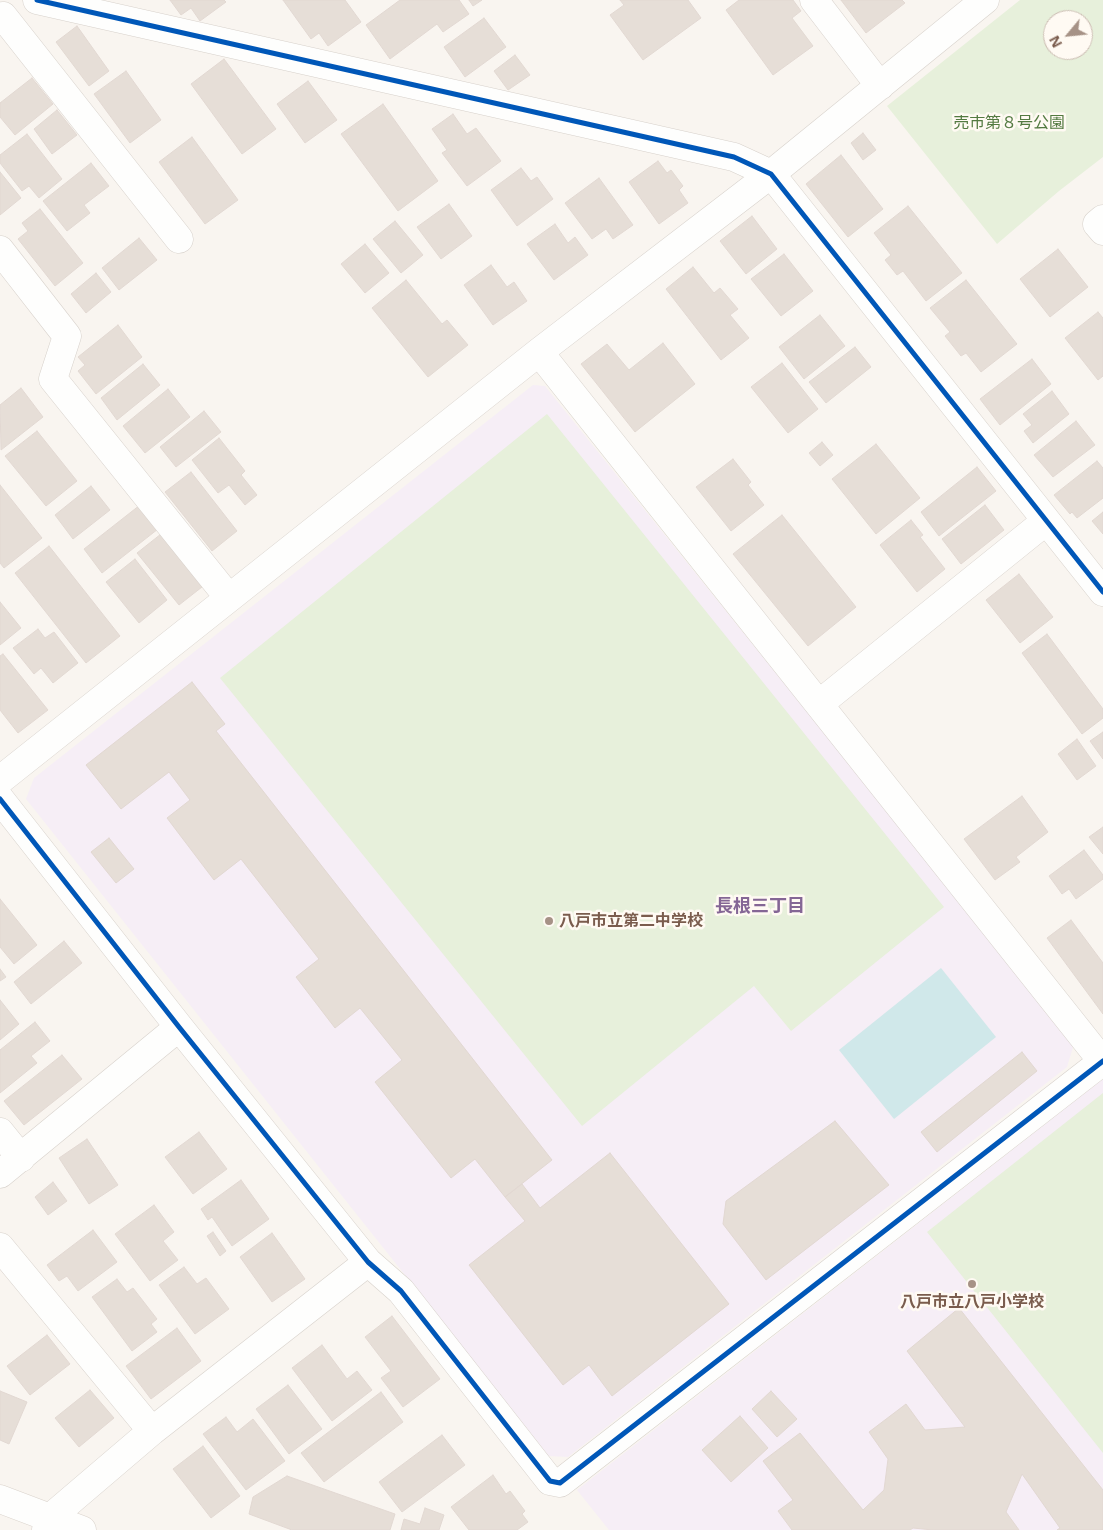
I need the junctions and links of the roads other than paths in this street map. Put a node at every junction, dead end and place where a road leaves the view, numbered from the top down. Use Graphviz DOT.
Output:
graph roads {
  1 [pos="24,0"];
  2 [pos="37,0"];
  3 [pos="814,0"];
  4 [pos="985,0"];
  5 [pos="2,18"];
  6 [pos="880,86"];
  7 [pos="771,174"];
  8 [pos="1103,219"];
  9 [pos="1103,231"];
  10 [pos="179,238"];
  11 [pos="0,250"];
  12 [pos="540,352"];
  13 [pos="1046,521"];
  14 [pos="1103,592"];
  15 [pos="229,598"];
  16 [pos="819,704"];
  17 [pos="0,780"];
  18 [pos="0,799"];
  19 [pos="179,1027"];
  20 [pos="1103,1061"];
  21 [pos="0,1132"];
  22 [pos="21,1158"];
  23 [pos="0,1174"];
  24 [pos="0,1247"];
  25 [pos="368,1262"];
  26 [pos="152,1431"];
  27 [pos="0,1499"];
  28 [pos="48,1524"];
  29 [pos="82,1530"];
  1 -- 5 [label="street"];
  2 -- 7 [label="street"];
  3 -- 6 [label="street"];
  4 -- 6 [label="street"];
  5 -- 10 [label="street"];
  6 -- 7 [label="street"];
  7 -- 12 [label="street"];
  7 -- 13 [label="street"];
  8 -- 9 [label="street"];
  11 -- 15 [label="street"];
  12 -- 15 [label="street"];
  12 -- 16 [label="street"];
  13 -- 14 [label="street"];
  13 -- 16 [label="street"];
  15 -- 17 [label="street"];
  16 -- 20 [label="street"];
  18 -- 19 [label="street"];
  19 -- 22 [label="street"];
  19 -- 25 [label="street"];
  20 -- 25 [label="street"];
  21 -- 22 [label="street"];
  22 -- 23 [label="street"];
  24 -- 26 [label="street"];
  25 -- 26 [label="street"];
  26 -- 28 [label="street"];
  27 -- 28 [label="street"];
  28 -- 29 [label="street"];
}
